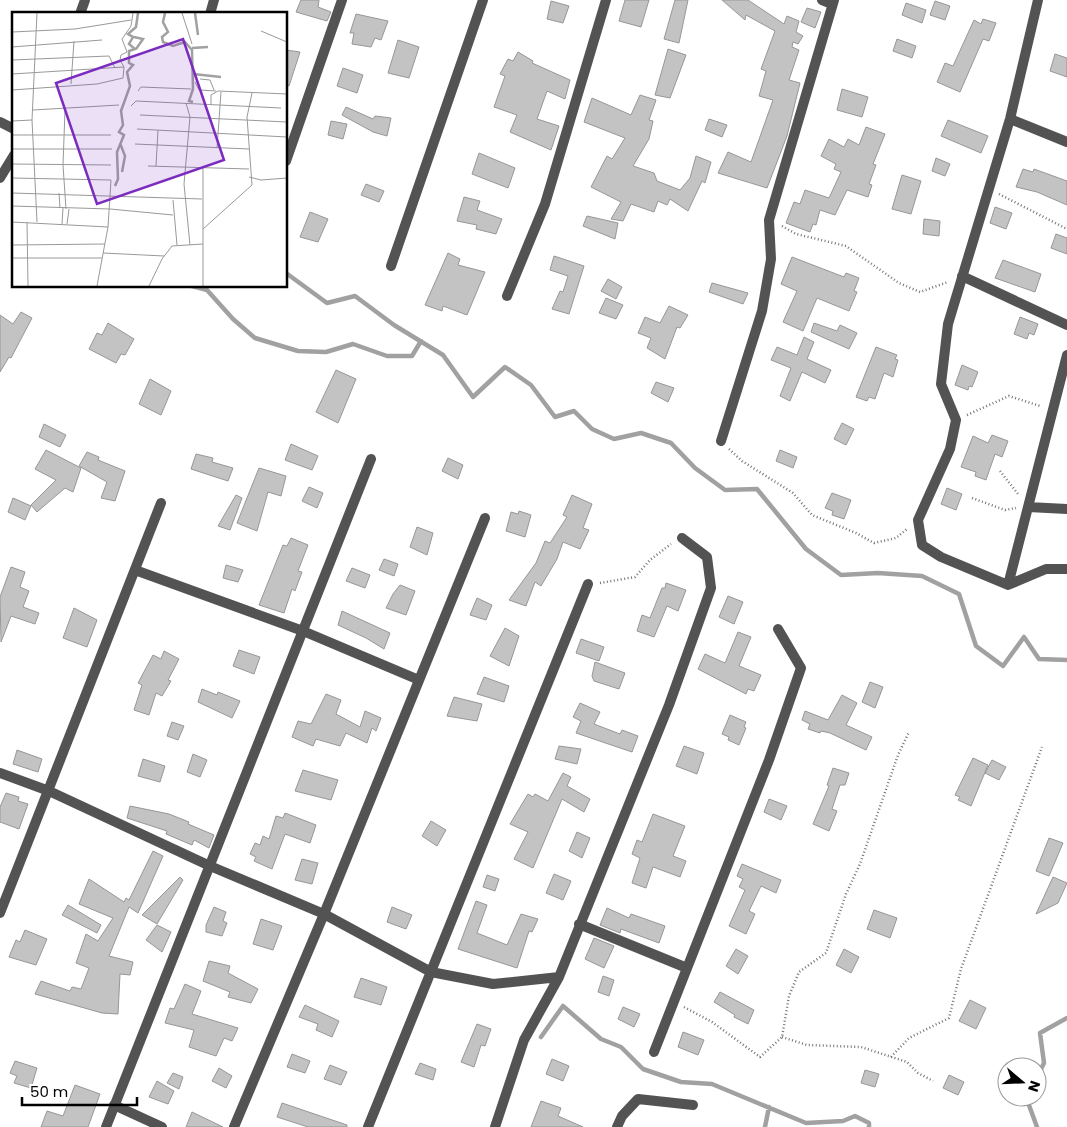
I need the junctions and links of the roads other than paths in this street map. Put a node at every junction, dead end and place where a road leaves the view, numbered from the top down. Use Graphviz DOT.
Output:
graph roads {
  1 [pos="85,0"];
  2 [pos="342,0"];
  3 [pos="483,0"];
  4 [pos="606,0"];
  5 [pos="822,0"];
  6 [pos="1038,0"];
  7 [pos="833,2"];
  8 [pos="81,12"];
  9 [pos="1010,119"];
  10 [pos="0,122"];
  11 [pos="12,128"];
  12 [pos="1067,142"];
  13 [pos="288,155"];
  14 [pos="12,158"];
  15 [pos="0,178"];
  16 [pos="391,266"];
  17 [pos="962,276"];
  18 [pos="507,296"];
  19 [pos="1067,325"];
  20 [pos="1067,355"];
  21 [pos="721,441"];
  22 [pos="371,459"];
  23 [pos="161,503"];
  24 [pos="1028,507"];
  25 [pos="1067,509"];
  26 [pos="485,518"];
  27 [pos="682,538"];
  28 [pos="1067,569"];
  29 [pos="135,570"];
  30 [pos="588,584"];
  31 [pos="1008,584"];
  32 [pos="778,629"];
  33 [pos="303,631"];
  34 [pos="419,680"];
  35 [pos="0,773"];
  36 [pos="49,791"];
  37 [pos="210,866"];
  38 [pos="0,913"];
  39 [pos="324,914"];
  40 [pos="579,924"];
  41 [pos="687,968"];
  42 [pos="431,972"];
  43 [pos="559,977"];
  44 [pos="654,1052"];
  45 [pos="114,1105"];
  46 [pos="693,1105"];
  47 [pos="622,1116"];
  48 [pos="106,1127"];
  49 [pos="162,1127"];
  50 [pos="234,1127"];
  51 [pos="368,1127"];
  52 [pos="495,1127"];
  53 [pos="617,1127"];
  54 [pos="626,1127"];
  1 -- 8 [label="street"];
  2 -- 13 [label="street"];
  3 -- 16 [label="street"];
  4 -- 18 [label="street"];
  5 -- 7 [label="street"];
  6 -- 9 [label="street"];
  7 -- 21 [label="street"];
  9 -- 12 [label="street"];
  9 -- 17 [label="street"];
  10 -- 11 [label="street"];
  14 -- 15 [label="street"];
  17 -- 19 [label="street"];
  17 -- 31 [label="street"];
  20 -- 24 [label="street"];
  22 -- 33 [label="street"];
  23 -- 29 [label="street"];
  24 -- 25 [label="street"];
  24 -- 31 [label="street"];
  26 -- 34 [label="street"];
  27 -- 40 [label="street"];
  28 -- 31 [label="street"];
  29 -- 33 [label="street"];
  29 -- 36 [label="street"];
  30 -- 42 [label="street"];
  32 -- 41 [label="street"];
  33 -- 34 [label="street"];
  33 -- 37 [label="street"];
  34 -- 39 [label="street"];
  35 -- 36 [label="street"];
  36 -- 37 [label="street"];
  36 -- 38 [label="street"];
  37 -- 39 [label="street"];
  37 -- 45 [label="street"];
  39 -- 42 [label="street"];
  39 -- 50 [label="street"];
  40 -- 41 [label="street"];
  40 -- 43 [label="street"];
  41 -- 44 [label="street"];
  42 -- 43 [label="street"];
  42 -- 51 [label="street"];
  43 -- 52 [label="street"];
  45 -- 48 [label="street"];
  45 -- 49 [label="street"];
  46 -- 47 [label="street"];
  47 -- 53 [label="street"];
  47 -- 54 [label="street"];
}
